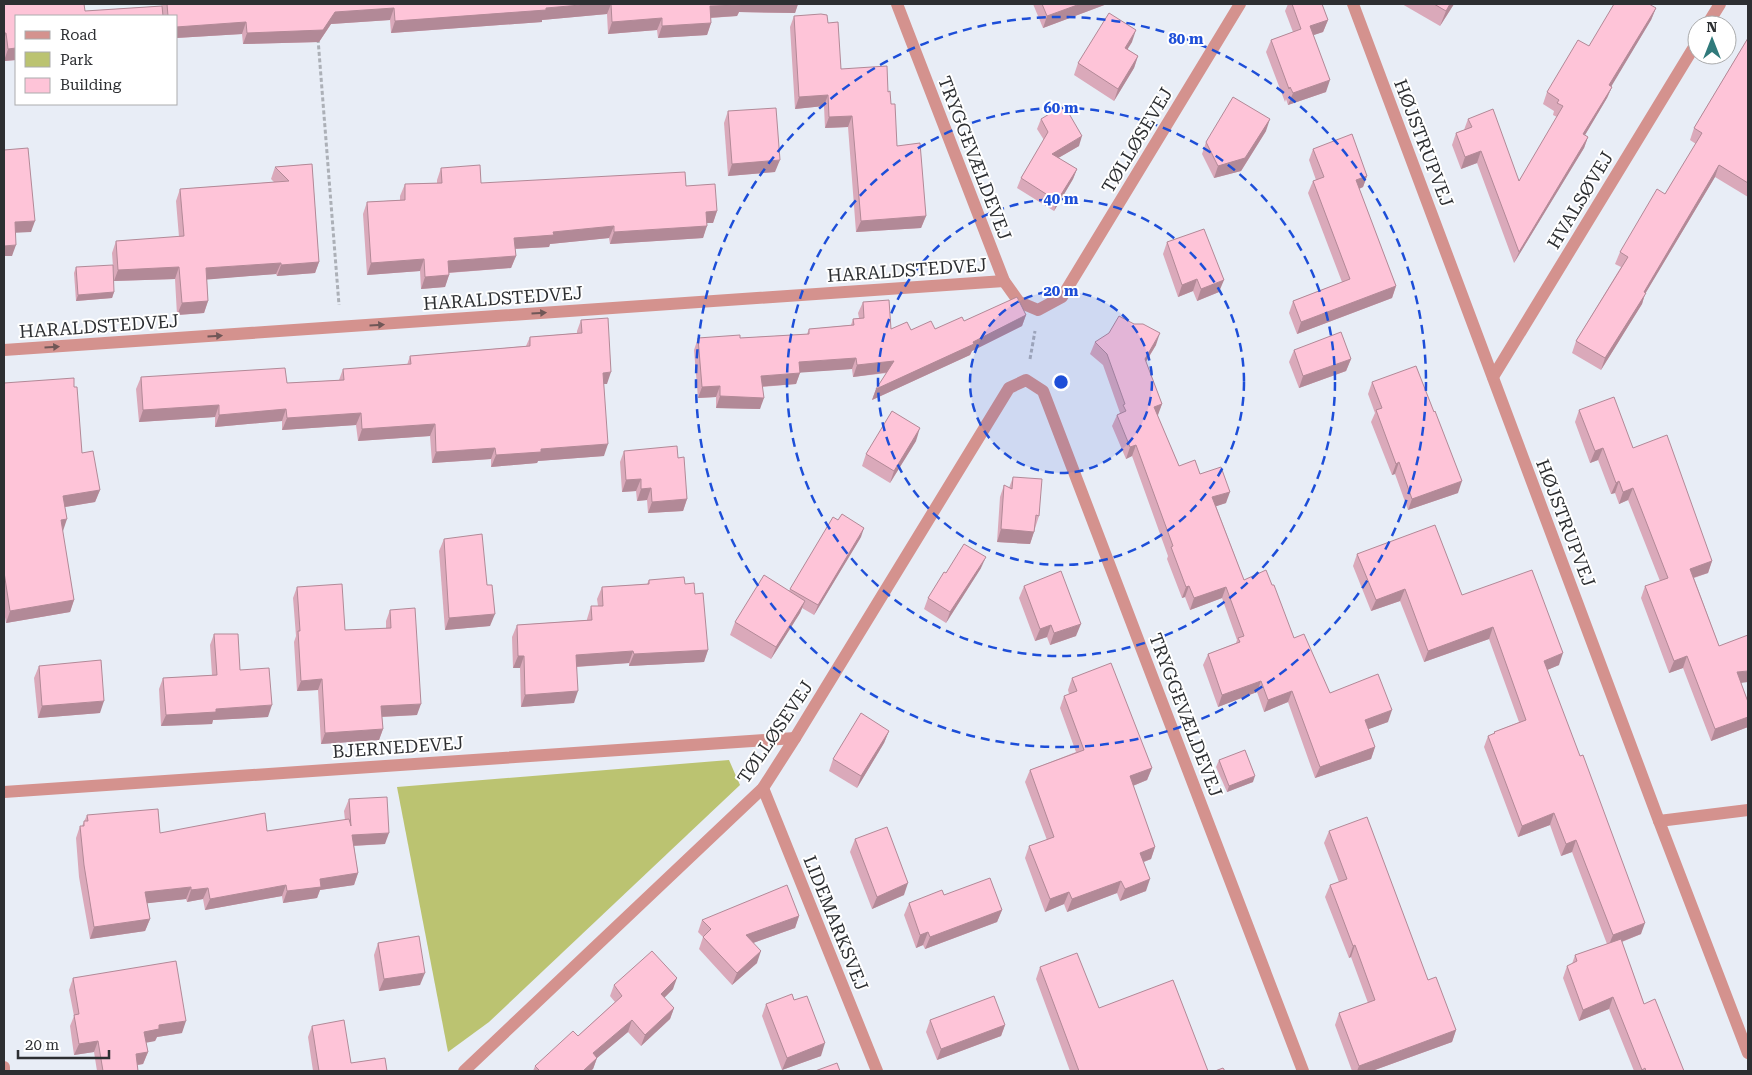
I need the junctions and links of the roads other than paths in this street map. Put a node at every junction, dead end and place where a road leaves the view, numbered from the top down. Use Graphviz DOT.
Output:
graph roads {
  1 [pos="897,4"];
  2 [pos="1240,4"];
  3 [pos="1353,4"];
  4 [pos="1720,4"];
  5 [pos="1713,15"];
  6 [pos="1687,58"];
  7 [pos="1004,281"];
  8 [pos="1038,310"];
  9 [pos="4,350"];
  10 [pos="1493,376"];
  11 [pos="1026,380"];
  12 [pos="795,738"];
  13 [pos="763,788"];
  14 [pos="4,792"];
  15 [pos="1748,810"];
  16 [pos="1659,822"];
  17 [pos="1748,1053"];
  18 [pos="4,1067"];
  19 [pos="4,1071"];
  20 [pos="464,1071"];
  21 [pos="877,1071"];
  22 [pos="1303,1071"];
  1 -- 7 [label="street, TRYGGEVÆLDEVEJ"];
  2 -- 8 [label="street, TØLLØSEVEJ"];
  3 -- 10 [label="street, HØJSTRUPVEJ"];
  4 -- 5 [label="street"];
  6 -- 10 [label="street, HVALSØVEJ"];
  7 -- 8 [label="street, TRYGGEVÆLDEVEJ"];
  9 -- 7 [label="street, HARALDSTEDVEJ, one-way"];
  10 -- 16 [label="street, HØJSTRUPVEJ"];
  11 -- 12 [label="street, TØLLØSEVEJ"];
  11 -- 22 [label="street, TRYGGEVÆLDEVEJ"];
  12 -- 13 [label="street, TØLLØSEVEJ"];
  12 -- 14 [label="street, BJERNEDEVEJ"];
  13 -- 20 [label="street, TØLLØSEVEJ"];
  13 -- 21 [label="street, LIDEMARKSVEJ"];
  15 -- 16 [label="street"];
  16 -- 17 [label="street, HØJSTRUPVEJ"];
  18 -- 19 [label="street"];
}
